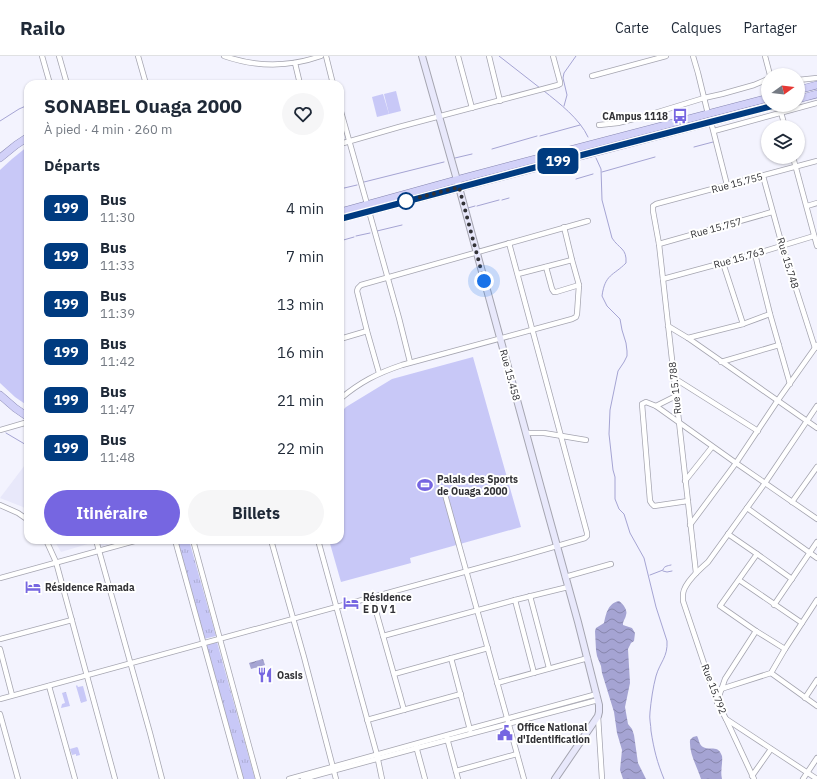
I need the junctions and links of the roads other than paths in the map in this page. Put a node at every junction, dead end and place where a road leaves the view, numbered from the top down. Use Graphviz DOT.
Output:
graph roads {
  1 [pos="42,56"];
  2 [pos="59,56"];
  3 [pos="138,56"];
  4 [pos="224,56"];
  5 [pos="322,56"];
  6 [pos="326,56"];
  7 [pos="422,56"];
  8 [pos="458,56"];
  9 [pos="489,56"];
  10 [pos="553,56"];
  11 [pos="666,56"];
  12 [pos="692,56"];
  13 [pos="765,56"];
  14 [pos="295,63"];
  15 [pos="768,68"];
  16 [pos="592,76"];
  17 [pos="817,78"];
  18 [pos="805,79"];
  19 [pos="49,80"];
  20 [pos="66,80"];
  21 [pos="145,80"];
  22 [pos="299,80"];
  23 [pos="332,80"];
  24 [pos="761,82"];
  25 [pos="817,85"];
  26 [pos="805,88"];
  27 [pos="817,94"];
  28 [pos="805,97"];
  29 [pos="704,98"];
  30 [pos="761,100"];
  31 [pos="500,101"];
  32 [pos="817,103"];
  33 [pos="472,108"];
  34 [pos="761,109"];
  35 [pos="781,113"];
  36 [pos="708,114"];
  37 [pos="439,116"];
  38 [pos="783,120"];
  39 [pos="711,122"];
  40 [pos="344,123"];
  41 [pos="599,125"];
  42 [pos="714,131"];
  43 [pos="24,140"];
  44 [pos="349,142"];
  45 [pos="344,143"];
  46 [pos="0,158"];
  47 [pos="817,161"];
  48 [pos="796,166"];
  49 [pos="763,176"];
  50 [pos="458,183"];
  51 [pos="727,185"];
  52 [pos="367,204"];
  53 [pos="656,204"];
  54 [pos="817,204"];
  55 [pos="807,206"];
  56 [pos="344,211"];
  57 [pos="369,212"];
  58 [pos="772,212"];
  59 [pos="344,218"];
  60 [pos="588,221"];
  61 [pos="564,228"];
  62 [pos="814,236"];
  63 [pos="509,243"];
  64 [pos="817,243"];
  65 [pos="658,244"];
  66 [pos="782,246"];
  67 [pos="476,252"];
  68 [pos="754,254"];
  69 [pos="572,260"];
  70 [pos="723,263"];
  71 [pos="546,267"];
  72 [pos="518,274"];
  73 [pos="388,277"];
  74 [pos="663,279"];
  75 [pos="579,286"];
  76 [pos="770,314"];
  77 [pos="743,324"];
  78 [pos="668,326"];
  79 [pos="532,330"];
  80 [pos="367,332"];
  81 [pos="344,338"];
  82 [pos="500,338"];
  83 [pos="688,338"];
  84 [pos="779,345"];
  85 [pos="816,347"];
  86 [pos="410,362"];
  87 [pos="721,362"];
  88 [pos="379,374"];
  89 [pos="674,378"];
  90 [pos="790,384"];
  91 [pos="0,395"];
  92 [pos="344,396"];
  93 [pos="676,396"];
  94 [pos="778,400"];
  95 [pos="656,406"];
  96 [pos="817,406"];
  97 [pos="24,414"];
  98 [pos="807,420"];
  99 [pos="24,423"];
  100 [pos="679,423"];
  101 [pos="817,428"];
  102 [pos="0,430"];
  103 [pos="758,431"];
  104 [pos="526,433"];
  105 [pos="561,436"];
  106 [pos="586,440"];
  107 [pos="712,447"];
  108 [pos="736,463"];
  109 [pos="817,467"];
  110 [pos="685,481"];
  111 [pos="765,483"];
  112 [pos="444,491"];
  113 [pos="688,501"];
  114 [pos="792,502"];
  115 [pos="0,505"];
  116 [pos="747,508"];
  117 [pos="24,517"];
  118 [pos="817,519"];
  119 [pos="690,525"];
  120 [pos="728,534"];
  121 [pos="817,542"];
  122 [pos="48,544"];
  123 [pos="97,544"];
  124 [pos="124,544"];
  125 [pos="177,544"];
  126 [pos="194,544"];
  127 [pos="272,544"];
  128 [pos="319,544"];
  129 [pos="557,546"];
  130 [pos="99,551"];
  131 [pos="809,553"];
  132 [pos="757,554"];
  133 [pos="817,558"];
  134 [pos="56,562"];
  135 [pos="611,564"];
  136 [pos="467,571"];
  137 [pos="696,573"];
  138 [pos="565,576"];
  139 [pos="0,578"];
  140 [pos="792,579"];
  141 [pos="739,580"];
  142 [pos="568,587"];
  143 [pos="530,596"];
  144 [pos="372,597"];
  145 [pos="515,600"];
  146 [pos="817,600"];
  147 [pos="774,605"];
  148 [pos="336,607"];
  149 [pos="477,610"];
  150 [pos="293,619"];
  151 [pos="72,620"];
  152 [pos="802,623"];
  153 [pos="756,631"];
  154 [pos="383,636"];
  155 [pos="0,639"];
  156 [pos="220,639"];
  157 [pos="204,643"];
  158 [pos="488,648"];
  159 [pos="0,649"];
  160 [pos="785,649"];
  161 [pos="451,658"];
  162 [pos="588,658"];
  163 [pos="130,664"];
  164 [pos="2,666"];
  165 [pos="549,668"];
  166 [pos="534,673"];
  167 [pos="771,673"];
  168 [pos="394,674"];
  169 [pos="87,675"];
  170 [pos="817,680"];
  171 [pos="497,683"];
  172 [pos="49,686"];
  173 [pos="721,689"];
  174 [pos="461,694"];
  175 [pos="12,695"];
  176 [pos="598,697"];
  177 [pos="805,698"];
  178 [pos="0,699"];
  179 [pos="717,702"];
  180 [pos="817,706"];
  181 [pos="404,710"];
  182 [pos="0,714"];
  183 [pos="598,716"];
  184 [pos="726,719"];
  185 [pos="367,720"];
  186 [pos="507,722"];
  187 [pos="471,731"];
  188 [pos="447,738"];
  189 [pos="416,746"];
  190 [pos="771,749"];
  191 [pos="517,754"];
  192 [pos="378,757"];
  193 [pos="817,758"];
  194 [pos="333,768"];
  195 [pos="456,771"];
  196 [pos="807,772"];
  197 [pos="753,777"];
  198 [pos="18,779"];
  199 [pos="75,779"];
  200 [pos="115,779"];
  201 [pos="162,779"];
  202 [pos="241,779"];
  203 [pos="258,779"];
  204 [pos="289,779"];
  205 [pos="303,779"];
  206 [pos="336,779"];
  207 [pos="382,779"];
  208 [pos="425,779"];
  209 [pos="458,779"];
  210 [pos="524,779"];
  211 [pos="555,779"];
  212 [pos="602,779"];
  213 [pos="803,779"];
  214 [pos="817,779"];
  1 -- 19 [label="street"];
  2 -- 20 [label="street"];
  3 -- 21 [label="street"];
  4 -- 14 [label="street"];
  5 -- 14 [label="street"];
  6 -- 23 [label="street"];
  7 -- 37 [label="main road, Rue 15.458"];
  8 -- 33 [label="street"];
  9 -- 31 [label="street"];
  10 -- 31 [label="street"];
  11 -- 16 [label="street"];
  12 -- 29 [label="street"];
  13 -- 15 [label="street"];
  14 -- 22 [label="street"];
  17 -- 18 [label="street"];
  24 -- 29 [label="street"];
  25 -- 26 [label="main road"];
  27 -- 28 [label="main road"];
  29 -- 36 [label="street"];
  29 -- 41 [label="street"];
  30 -- 36 [label="main road"];
  31 -- 33 [label="street"];
  32 -- 35 [label="street"];
  33 -- 37 [label="street"];
  34 -- 39 [label="main road"];
  35 -- 38 [label="street"];
  35 -- 42 [label="street"];
  36 -- 50 [label="main road"];
  37 -- 44 [label="street"];
  37 -- 50 [label="main road, Rue 15.458"];
  39 -- 42 [label="street"];
  39 -- 50 [label="main road"];
  40 -- 44 [label="street"];
  42 -- 51 [label="street"];
  43 -- 46 [label="main road"];
  44 -- 45 [label="street"];
  44 -- 52 [label="street"];
  47 -- 48 [label="street, Rue 15.755"];
  48 -- 49 [label="street, Rue 15.755"];
  48 -- 55 [label="street"];
  49 -- 51 [label="street, Rue 15.755"];
  49 -- 58 [label="street, Rue 15.748"];
  50 -- 52 [label="main road"];
  50 -- 57 [label="main road"];
  50 -- 67 [label="main road, Rue 15.458"];
  51 -- 53 [label="street, Rue 15.755"];
  52 -- 56 [label="main road"];
  52 -- 57 [label="street"];
  53 -- 65 [label="street, Rue 15.788"];
  54 -- 55 [label="street"];
  55 -- 62 [label="street"];
  57 -- 59 [label="main road"];
  57 -- 73 [label="street"];
  58 -- 65 [label="street, Rue 15.757"];
  58 -- 66 [label="street, Rue 15.748"];
  60 -- 61 [label="street"];
  61 -- 63 [label="street"];
  61 -- 69 [label="street"];
  62 -- 64 [label="street"];
  62 -- 66 [label="street, Rue 15.763"];
  63 -- 67 [label="street"];
  63 -- 72 [label="street"];
  65 -- 74 [label="street, Rue 15.788"];
  66 -- 68 [label="street, Rue 15.763"];
  66 -- 85 [label="street, Rue 15.748"];
  67 -- 73 [label="street"];
  67 -- 82 [label="main road, Rue 15.458"];
  68 -- 70 [label="street, Rue 15.763"];
  68 -- 76 [label="street"];
  69 -- 71 [label="street"];
  69 -- 75 [label="street"];
  70 -- 74 [label="street, Rue 15.763"];
  70 -- 77 [label="street"];
  71 -- 72 [label="street"];
  71 -- 75 [label="street"];
  72 -- 79 [label="street"];
  73 -- 80 [label="street"];
  73 -- 86 [label="street"];
  74 -- 78 [label="street, Rue 15.788"];
  75 -- 79 [label="street"];
  76 -- 77 [label="street"];
  76 -- 84 [label="street"];
  77 -- 83 [label="street"];
  78 -- 83 [label="street"];
  78 -- 89 [label="street, Rue 15.788"];
  79 -- 82 [label="street"];
  79 -- 105 [label="street"];
  80 -- 81 [label="street"];
  80 -- 88 [label="street"];
  82 -- 86 [label="street"];
  82 -- 104 [label="main road, Rue 15.458"];
  83 -- 87 [label="street"];
  84 -- 87 [label="street"];
  84 -- 90 [label="street"];
  85 -- 90 [label="street"];
  86 -- 88 [label="street"];
  87 -- 94 [label="street"];
  88 -- 92 [label="street"];
  89 -- 93 [label="street, Rue 15.788"];
  89 -- 103 [label="street"];
  90 -- 94 [label="street"];
  91 -- 97 [label="main road"];
  93 -- 95 [label="street"];
  93 -- 100 [label="street, Rue 15.788"];
  94 -- 98 [label="street"];
  94 -- 103 [label="street"];
  95 -- 100 [label="street"];
  95 -- 113 [label="street"];
  96 -- 98 [label="street"];
  98 -- 101 [label="street"];
  98 -- 111 [label="street"];
  99 -- 102 [label="street"];
  100 -- 107 [label="street"];
  100 -- 110 [label="street, Rue 15.788"];
  103 -- 108 [label="street"];
  104 -- 105 [label="street"];
  104 -- 129 [label="main road, Rue 15.458"];
  105 -- 106 [label="street"];
  105 -- 129 [label="street"];
  107 -- 108 [label="street"];
  107 -- 110 [label="street"];
  108 -- 111 [label="street"];
  108 -- 119 [label="street"];
  109 -- 114 [label="street"];
  110 -- 113 [label="street, Rue 15.788"];
  111 -- 114 [label="street"];
  111 -- 116 [label="street"];
  112 -- 136 [label="street"];
  113 -- 119 [label="street, Rue 15.788"];
  114 -- 118 [label="street"];
  115 -- 117 [label="street"];
  116 -- 120 [label="street"];
  116 -- 131 [label="street"];
  119 -- 137 [label="street, Rue 15.788"];
  120 -- 132 [label="street"];
  120 -- 137 [label="street"];
  121 -- 131 [label="street"];
  122 -- 134 [label="street"];
  123 -- 130 [label="street"];
  124 -- 130 [label="street"];
  125 -- 157 [label="street"];
  126 -- 156 [label="street"];
  127 -- 150 [label="street"];
  128 -- 148 [label="street"];
  129 -- 136 [label="street"];
  129 -- 138 [label="main road, Rue 15.458"];
  130 -- 134 [label="street"];
  130 -- 163 [label="street"];
  131 -- 133 [label="street"];
  131 -- 140 [label="street"];
  132 -- 140 [label="street"];
  132 -- 141 [label="street"];
  134 -- 139 [label="street"];
  134 -- 151 [label="street"];
  135 -- 138 [label="street"];
  136 -- 144 [label="street"];
  136 -- 149 [label="street"];
  137 -- 179 [label="street, Rue 15.792"];
  138 -- 142 [label="main road, Rue 15.458"];
  140 -- 147 [label="street"];
  141 -- 147 [label="street"];
  141 -- 153 [label="street"];
  142 -- 143 [label="street"];
  142 -- 162 [label="main road, Rue 15.458"];
  143 -- 145 [label="street"];
  143 -- 165 [label="street"];
  144 -- 148 [label="street"];
  144 -- 154 [label="street"];
  145 -- 149 [label="street"];
  145 -- 166 [label="street"];
  146 -- 152 [label="street"];
  147 -- 152 [label="street"];
  148 -- 150 [label="street"];
  148 -- 185 [label="street"];
  149 -- 154 [label="street"];
  149 -- 158 [label="street"];
  150 -- 156 [label="street"];
  150 -- 194 [label="street"];
  151 -- 155 [label="street"];
  151 -- 169 [label="street"];
  152 -- 160 [label="street"];
  153 -- 160 [label="street"];
  153 -- 173 [label="street"];
  154 -- 168 [label="street"];
  156 -- 157 [label="street"];
  156 -- 203 [label="street"];
  157 -- 163 [label="street"];
  157 -- 202 [label="street"];
  158 -- 161 [label="street"];
  158 -- 171 [label="street"];
  159 -- 164 [label="street"];
  160 -- 167 [label="street"];
  161 -- 168 [label="street"];
  161 -- 174 [label="street"];
  162 -- 165 [label="street"];
  162 -- 176 [label="main road, Rue 15.458"];
  163 -- 169 [label="street"];
  163 -- 201 [label="street"];
  164 -- 175 [label="street"];
  165 -- 166 [label="street"];
  166 -- 171 [label="street"];
  167 -- 173 [label="street"];
  167 -- 177 [label="street"];
  168 -- 181 [label="street"];
  169 -- 172 [label="street"];
  169 -- 200 [label="street"];
  170 -- 177 [label="street"];
  171 -- 186 [label="street"];
  172 -- 175 [label="street"];
  172 -- 199 [label="street"];
  173 -- 179 [label="street"];
  174 -- 181 [label="street"];
  174 -- 187 [label="street"];
  175 -- 178 [label="street"];
  176 -- 183 [label="main road, Rue 15.458"];
  176 -- 186 [label="street"];
  177 -- 180 [label="street"];
  179 -- 184 [label="street, Rue 15.792"];
  181 -- 185 [label="street"];
  182 -- 198 [label="street"];
  183 -- 211 [label="main road"];
  183 -- 212 [label="street"];
  184 -- 190 [label="street, Rue 15.792"];
  184 -- 197 [label="street"];
  185 -- 192 [label="street"];
  186 -- 187 [label="street"];
  186 -- 191 [label="street"];
  187 -- 188 [label="street"];
  188 -- 189 [label="street"];
  188 -- 195 [label="street"];
  189 -- 192 [label="street"];
  189 -- 208 [label="street"];
  190 -- 196 [label="street, Rue 15.792"];
  190 -- 197 [label="street"];
  191 -- 195 [label="street"];
  191 -- 210 [label="street"];
  192 -- 194 [label="street"];
  192 -- 207 [label="street"];
  193 -- 196 [label="street"];
  194 -- 204 [label="street"];
  194 -- 205 [label="street"];
  194 -- 206 [label="street"];
  195 -- 209 [label="street"];
  196 -- 213 [label="street"];
  196 -- 214 [label="street, Rue 15.792"];
}
